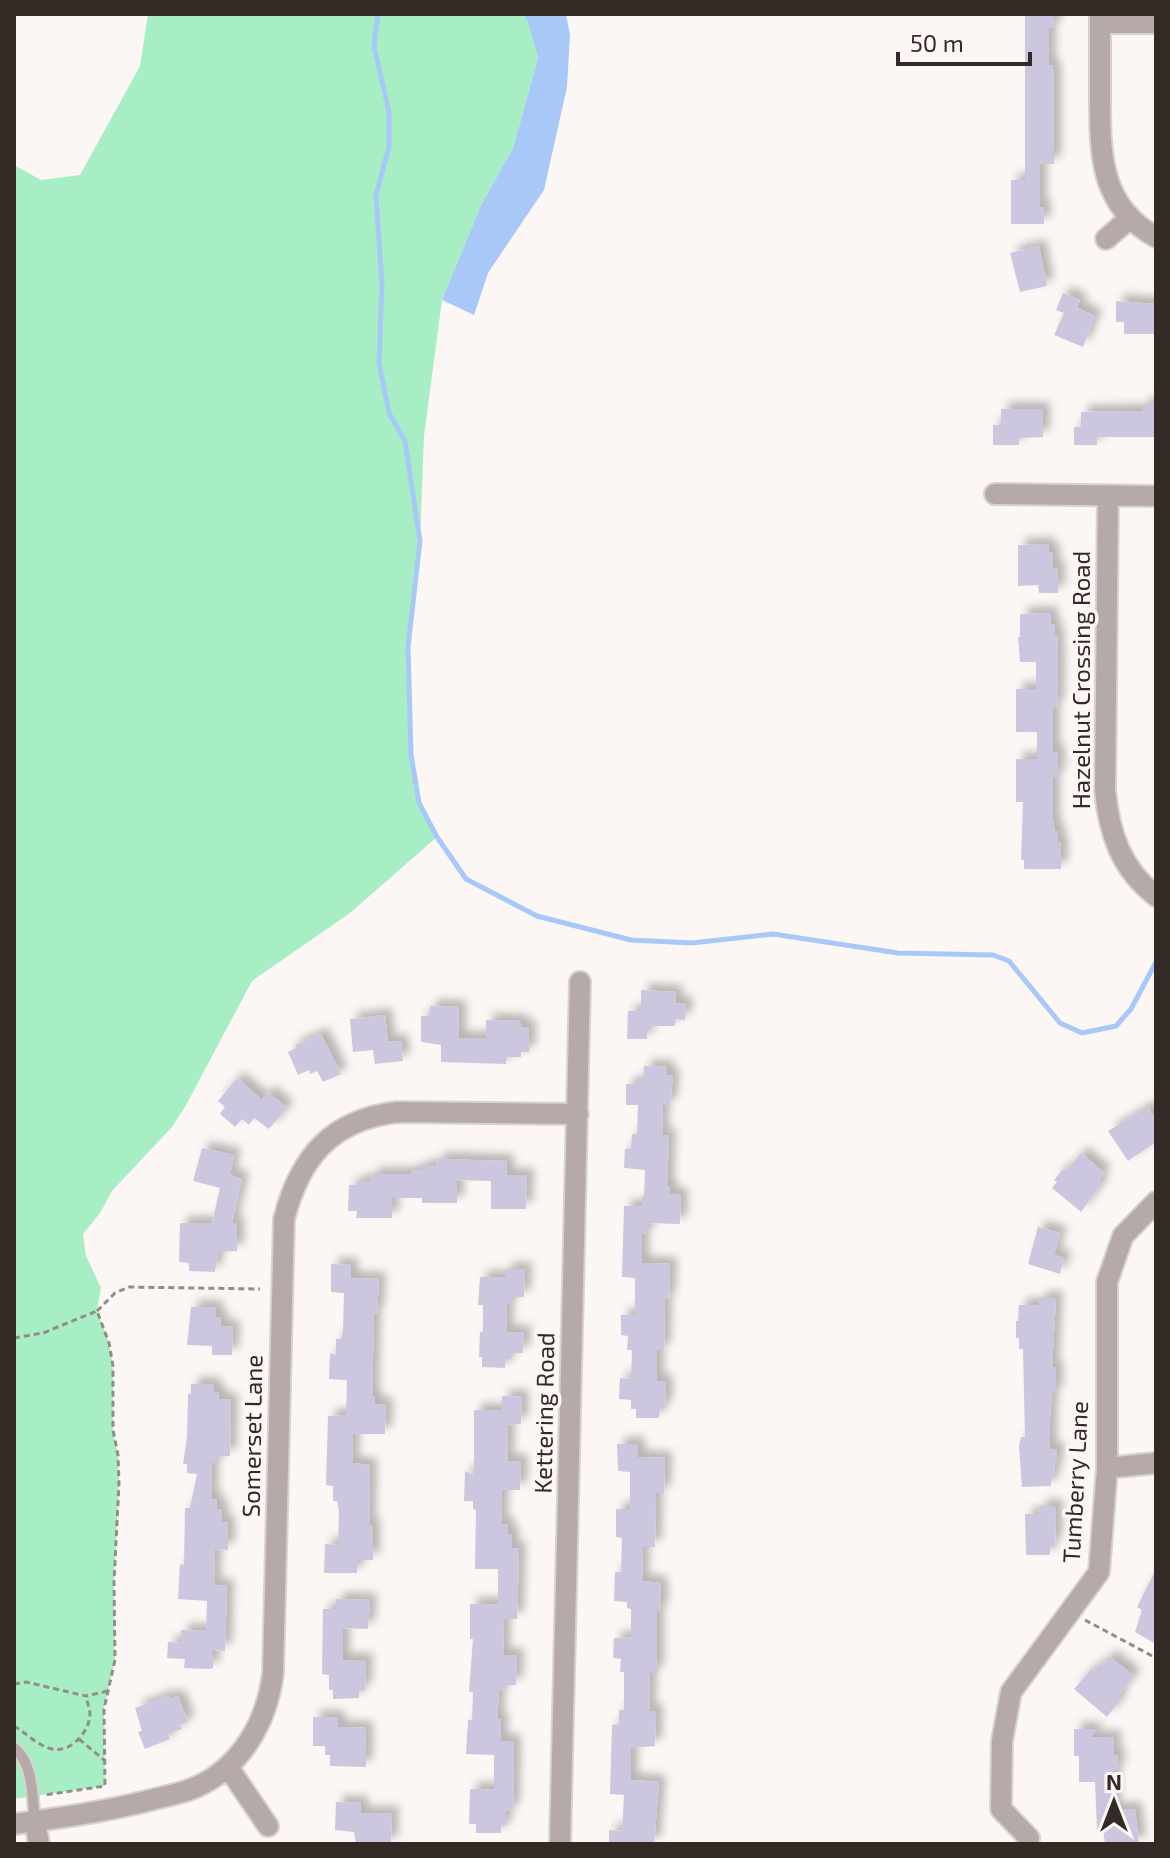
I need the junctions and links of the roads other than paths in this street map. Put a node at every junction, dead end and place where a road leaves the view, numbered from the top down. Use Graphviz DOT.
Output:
graph roads {
  1 [pos="1100,19"];
  2 [pos="1156,23"];
  3 [pos="1130,218"];
  4 [pos="1156,237"];
  5 [pos="1106,239"];
  6 [pos="995,494"];
  7 [pos="1108,496"];
  8 [pos="1156,496"];
  9 [pos="1156,896"];
  10 [pos="580,982"];
  11 [pos="578,1114"];
  12 [pos="1156,1202"];
  13 [pos="1156,1463"];
  14 [pos="1107,1468"];
  15 [pos="14,1748"];
  16 [pos="228,1767"];
  17 [pos="24,1822"];
  18 [pos="268,1826"];
  19 [pos="1029,1838"];
  20 [pos="39,1844"];
  21 [pos="560,1844"];
  1 -- 2 [label="street"];
  1 -- 3 [label="street"];
  3 -- 4 [label="street"];
  3 -- 5 [label="street"];
  6 -- 7 [label="street"];
  7 -- 8 [label="street"];
  7 -- 9 [label="street, Hazelnut Crossing Road"];
  10 -- 11 [label="street, Kettering Road"];
  11 -- 16 [label="street, Somerset Lane"];
  11 -- 21 [label="street, Kettering Road"];
  12 -- 14 [label="street, Tumberry Lane"];
  13 -- 14 [label="street"];
  14 -- 19 [label="street, Tumberry Lane"];
  15 -- 17 [label="lane"];
  16 -- 17 [label="street, Somerset Lane"];
  16 -- 18 [label="street"];
  17 -- 20 [label="street"];
}
